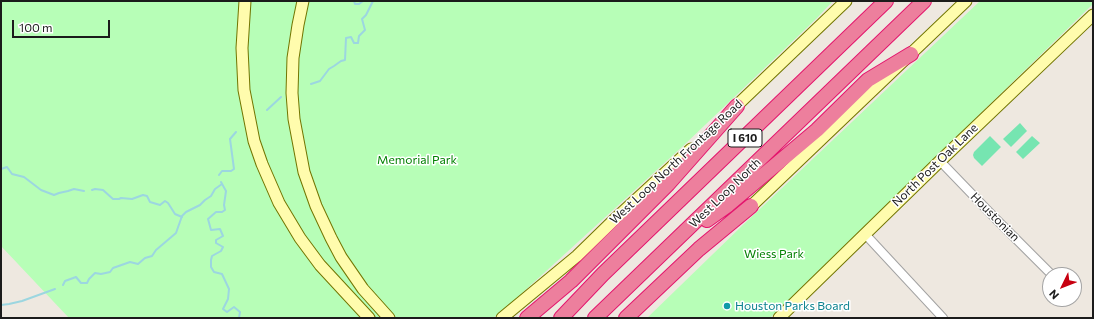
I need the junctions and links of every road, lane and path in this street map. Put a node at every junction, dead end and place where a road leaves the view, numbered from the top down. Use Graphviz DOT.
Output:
graph roads {
  1 [pos="245,1"];
  2 [pos="303,1"];
  3 [pos="846,1"];
  4 [pos="886,1"];
  5 [pos="924,1"];
  6 [pos="966,1"];
  7 [pos="1093,15"];
  8 [pos="911,54"];
  9 [pos="737,106"];
  10 [pos="940,161"];
  11 [pos="751,206"];
  12 [pos="865,234"];
  13 [pos="676,240"];
  14 [pos="1046,267"];
  15 [pos="603,274"];
  16 [pos="369,318"];
  17 [pos="389,318"];
  18 [pos="502,318"];
  19 [pos="527,318"];
  20 [pos="549,318"];
  21 [pos="561,318"];
  22 [pos="595,318"];
  23 [pos="626,318"];
  24 [pos="636,318"];
  25 [pos="779,318"];
  26 [pos="943,318"];
  1 -- 16 [label="main road"];
  2 -- 17 [label="main road"];
  3 -- 9 [label="main road, West Loop North Frontage Road"];
  4 -- 15 [label="highway, I 610"];
  5 -- 13 [label="highway, West Loop North / I 610"];
  6 -- 8 [label="main road"];
  7 -- 10 [label="main road, North Post Oak Lane"];
  8 -- 11 [label="main road"];
  8 -- 13 [label="highway"];
  9 -- 18 [label="main road, West Loop North Frontage Road"];
  9 -- 19 [label="highway"];
  10 -- 12 [label="main road, North Post Oak Lane"];
  10 -- 14 [label="street, Houstonian"];
  11 -- 23 [label="highway"];
  11 -- 24 [label="main road"];
  12 -- 25 [label="main road, North Post Oak Lane"];
  12 -- 26 [label="street"];
  13 -- 22 [label="highway, West Loop North / I 610"];
  15 -- 20 [label="highway"];
  15 -- 21 [label="highway, I 610"];
}
